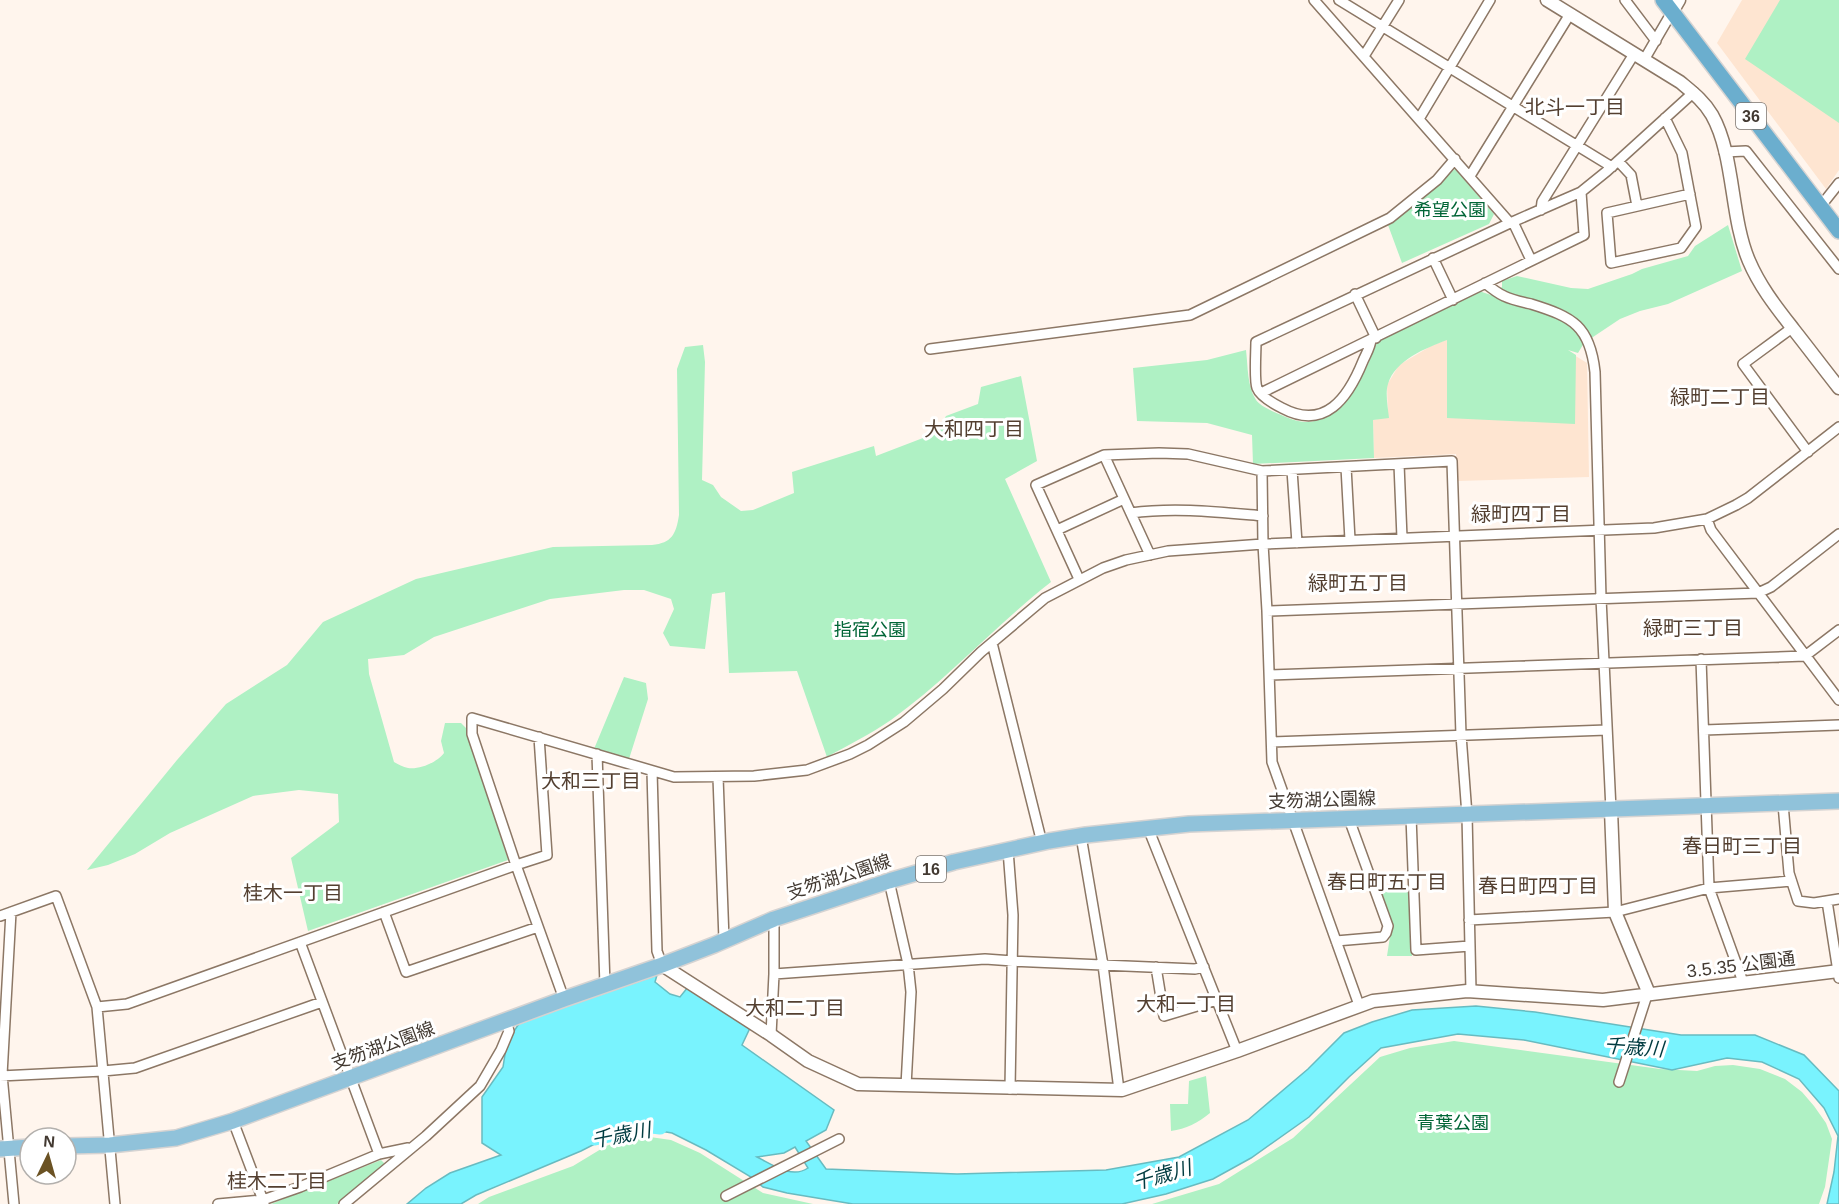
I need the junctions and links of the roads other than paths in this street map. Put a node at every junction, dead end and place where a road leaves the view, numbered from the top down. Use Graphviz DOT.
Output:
graph roads {
  1 [pos="1315,0"];
  2 [pos="1339,0"];
  3 [pos="1398,0"];
  4 [pos="1490,0"];
  5 [pos="1546,0"];
  6 [pos="1625,0"];
  7 [pos="1672,4"];
  8 [pos="1570,14"];
  9 [pos="1382,26"];
  10 [pos="1656,41"];
  11 [pos="1364,56"];
  12 [pos="1639,57"];
  13 [pos="1450,68"];
  14 [pos="1694,92"];
  15 [pos="1514,107"];
  16 [pos="1665,118"];
  17 [pos="1419,119"];
  18 [pos="1577,146"];
  19 [pos="1724,152"];
  20 [pos="1455,159"];
  21 [pos="1615,164"];
  22 [pos="1470,176"];
  23 [pos="1839,183"];
  24 [pos="1581,192"];
  25 [pos="1690,194"];
  26 [pos="1637,206"];
  27 [pos="1820,207"];
  28 [pos="1541,210"];
  29 [pos="1511,222"];
  30 [pos="1839,231"];
  31 [pos="1433,258"];
  32 [pos="1531,260"];
  33 [pos="1839,268"];
  34 [pos="1485,284"];
  35 [pos="1355,294"];
  36 [pos="1453,300"];
  37 [pos="1792,328"];
  38 [pos="1373,339"];
  39 [pos="930,350"];
  40 [pos="1839,388"];
  41 [pos="1261,393"];
  42 [pos="1839,427"];
  43 [pos="1808,452"];
  44 [pos="1104,455"];
  45 [pos="1399,464"];
  46 [pos="1346,467"];
  47 [pos="1292,470"];
  48 [pos="1262,471"];
  49 [pos="1124,499"];
  50 [pos="1131,513"];
  51 [pos="1263,516"];
  52 [pos="1707,519"];
  53 [pos="1057,530"];
  54 [pos="1599,530"];
  55 [pos="1839,534"];
  56 [pos="1455,536"];
  57 [pos="1402,538"];
  58 [pos="1350,540"];
  59 [pos="1297,543"];
  60 [pos="1263,544"];
  61 [pos="1150,555"];
  62 [pos="1079,579"];
  63 [pos="1758,593"];
  64 [pos="1601,598"];
  65 [pos="1456,604"];
  66 [pos="1267,611"];
  67 [pos="1839,630"];
  68 [pos="992,643"];
  69 [pos="1805,656"];
  70 [pos="1701,659"];
  71 [pos="1605,663"];
  72 [pos="1458,668"];
  73 [pos="1270,675"];
  74 [pos="1839,700"];
  75 [pos="1839,725"];
  76 [pos="1607,730"];
  77 [pos="1704,730"];
  78 [pos="1461,735"];
  79 [pos="539,737"];
  80 [pos="1272,742"];
  81 [pos="597,754"];
  82 [pos="652,771"];
  83 [pos="718,777"];
  84 [pos="1839,801"];
  85 [pos="1783,804"];
  86 [pos="1706,806"];
  87 [pos="1611,810"];
  88 [pos="1467,815"];
  89 [pos="1411,816"];
  90 [pos="1348,819"];
  91 [pos="1293,822"];
  92 [pos="1148,828"];
  93 [pos="1081,836"];
  94 [pos="1042,843"];
  95 [pos="1008,850"];
  96 [pos="516,865"];
  97 [pos="889,881"];
  98 [pos="1791,881"];
  99 [pos="1709,888"];
  100 [pos="1839,899"];
  101 [pos="1827,901"];
  102 [pos="10,912"];
  103 [pos="384,912"];
  104 [pos="1615,912"];
  105 [pos="0,916"];
  106 [pos="774,919"];
  107 [pos="1469,920"];
  108 [pos="538,927"];
  109 [pos="724,940"];
  110 [pos="1336,941"];
  111 [pos="300,942"];
  112 [pos="1470,946"];
  113 [pos="1013,961"];
  114 [pos="908,964"];
  115 [pos="663,965"];
  116 [pos="1103,965"];
  117 [pos="1156,967"];
  118 [pos="1204,967"];
  119 [pos="1839,973"];
  120 [pos="774,974"];
  121 [pos="1743,982"];
  122 [pos="605,985"];
  123 [pos="1471,991"];
  124 [pos="1647,995"];
  125 [pos="564,999"];
  126 [pos="1217,1000"];
  127 [pos="322,1002"];
  128 [pos="1359,1005"];
  129 [pos="3,1007"];
  130 [pos="97,1007"];
  131 [pos="506,1021"];
  132 [pos="771,1035"];
  133 [pos="1237,1051"];
  134 [pos="103,1071"];
  135 [pos="1,1076"];
  136 [pos="351,1078"];
  137 [pos="1619,1082"];
  138 [pos="906,1086"];
  139 [pos="1010,1089"];
  140 [pos="1119,1090"];
  141 [pos="233,1121"];
  142 [pos="836,1141"];
  143 [pos="110,1144"];
  144 [pos="78,1145"];
  145 [pos="411,1148"];
  146 [pos="4,1149"];
  147 [pos="379,1154"];
  148 [pos="726,1196"];
  149 [pos="263,1202"];
  150 [pos="14,1204"];
  151 [pos="115,1204"];
  152 [pos="218,1204"];
  153 [pos="344,1204"];
  1 -- 11 [label="street"];
  2 -- 9 [label="street"];
  3 -- 9 [label="street"];
  4 -- 13 [label="street"];
  5 -- 8 [label="street"];
  6 -- 10 [label="street"];
  7 -- 10 [label="street"];
  7 -- 27 [label="highway, 36"];
  8 -- 12 [label="street"];
  8 -- 15 [label="street"];
  9 -- 11 [label="street"];
  9 -- 13 [label="street"];
  10 -- 12 [label="street"];
  11 -- 17 [label="street"];
  12 -- 14 [label="street"];
  12 -- 18 [label="street"];
  13 -- 15 [label="street"];
  13 -- 17 [label="street"];
  14 -- 16 [label="street"];
  14 -- 19 [label="street"];
  15 -- 18 [label="street"];
  15 -- 22 [label="street"];
  16 -- 21 [label="street"];
  16 -- 25 [label="street"];
  17 -- 20 [label="street"];
  18 -- 21 [label="street"];
  18 -- 28 [label="street"];
  19 -- 33 [label="street"];
  19 -- 37 [label="street"];
  20 -- 22 [label="street"];
  20 -- 39 [label="street"];
  21 -- 24 [label="street"];
  21 -- 26 [label="street"];
  22 -- 29 [label="street"];
  23 -- 27 [label="street"];
  24 -- 28 [label="street"];
  24 -- 32 [label="street"];
  25 -- 26 [label="street"];
  25 -- 26 [label="street"];
  27 -- 30 [label="highway, 36"];
  28 -- 29 [label="street"];
  29 -- 31 [label="street"];
  29 -- 32 [label="street"];
  31 -- 35 [label="street"];
  31 -- 36 [label="street"];
  32 -- 34 [label="street"];
  34 -- 36 [label="street"];
  34 -- 54 [label="street"];
  35 -- 38 [label="street"];
  35 -- 41 [label="street"];
  36 -- 38 [label="street"];
  37 -- 40 [label="street"];
  37 -- 43 [label="street"];
  38 -- 41 [label="street"];
  38 -- 41 [label="street"];
  42 -- 43 [label="street"];
  43 -- 52 [label="street"];
  44 -- 48 [label="street"];
  44 -- 49 [label="street"];
  44 -- 53 [label="street"];
  45 -- 46 [label="street"];
  45 -- 56 [label="street"];
  45 -- 57 [label="street"];
  46 -- 47 [label="street"];
  46 -- 58 [label="street"];
  47 -- 48 [label="street"];
  47 -- 59 [label="street"];
  48 -- 51 [label="street"];
  49 -- 50 [label="street"];
  49 -- 53 [label="street"];
  50 -- 51 [label="street"];
  50 -- 61 [label="street"];
  51 -- 60 [label="street"];
  52 -- 54 [label="street"];
  52 -- 63 [label="street"];
  53 -- 62 [label="street"];
  54 -- 56 [label="street"];
  54 -- 64 [label="street"];
  55 -- 63 [label="street"];
  56 -- 57 [label="street"];
  56 -- 65 [label="street"];
  57 -- 58 [label="street"];
  58 -- 59 [label="street"];
  59 -- 60 [label="street"];
  60 -- 61 [label="street"];
  60 -- 66 [label="street"];
  61 -- 62 [label="street"];
  62 -- 68 [label="street"];
  63 -- 64 [label="street"];
  63 -- 69 [label="street"];
  64 -- 65 [label="street"];
  64 -- 71 [label="street"];
  65 -- 66 [label="street"];
  65 -- 72 [label="street"];
  66 -- 73 [label="street"];
  67 -- 69 [label="street"];
  68 -- 83 [label="street"];
  68 -- 94 [label="street"];
  69 -- 70 [label="street"];
  69 -- 74 [label="street"];
  70 -- 71 [label="street"];
  70 -- 77 [label="street"];
  71 -- 72 [label="street"];
  71 -- 76 [label="street"];
  72 -- 73 [label="street"];
  72 -- 78 [label="street"];
  73 -- 80 [label="street"];
  75 -- 77 [label="street"];
  76 -- 78 [label="street"];
  76 -- 87 [label="street"];
  77 -- 86 [label="street"];
  78 -- 80 [label="street"];
  78 -- 88 [label="street"];
  79 -- 81 [label="street"];
  79 -- 96 [label="street"];
  79 -- 96 [label="street"];
  80 -- 91 [label="street"];
  81 -- 82 [label="street"];
  81 -- 122 [label="street"];
  82 -- 83 [label="street"];
  82 -- 115 [label="street"];
  83 -- 109 [label="street"];
  84 -- 85 [label="main road, 支笏湖公園線 / 16"];
  85 -- 86 [label="main road, 支笏湖公園線 / 16"];
  85 -- 98 [label="street"];
  86 -- 87 [label="main road, 支笏湖公園線 / 16"];
  86 -- 99 [label="street"];
  87 -- 88 [label="main road, 支笏湖公園線 / 16"];
  87 -- 104 [label="street"];
  88 -- 89 [label="main road, 支笏湖公園線 / 16"];
  88 -- 107 [label="street"];
  89 -- 90 [label="main road, 支笏湖公園線 / 16"];
  89 -- 112 [label="street"];
  90 -- 91 [label="main road, 支笏湖公園線 / 16"];
  90 -- 110 [label="street"];
  91 -- 92 [label="main road, 支笏湖公園線 / 16"];
  91 -- 110 [label="street"];
  92 -- 93 [label="main road, 支笏湖公園線 / 16"];
  92 -- 118 [label="street"];
  93 -- 94 [label="main road, 支笏湖公園線 / 16"];
  93 -- 116 [label="street"];
  94 -- 95 [label="main road, 支笏湖公園線 / 16"];
  95 -- 97 [label="main road, 支笏湖公園線 / 16"];
  95 -- 113 [label="street"];
  96 -- 103 [label="street"];
  96 -- 108 [label="street"];
  97 -- 106 [label="main road, 支笏湖公園線 / 16"];
  97 -- 114 [label="street"];
  98 -- 99 [label="street"];
  98 -- 101 [label="street"];
  99 -- 104 [label="street"];
  99 -- 121 [label="street"];
  100 -- 101 [label="street"];
  101 -- 119 [label="street"];
  102 -- 105 [label="street"];
  102 -- 129 [label="street"];
  102 -- 130 [label="street"];
  103 -- 108 [label="street"];
  103 -- 111 [label="street"];
  104 -- 107 [label="street"];
  104 -- 124 [label="street"];
  106 -- 109 [label="main road, 支笏湖公園線 / 16"];
  106 -- 120 [label="street"];
  107 -- 112 [label="street"];
  108 -- 125 [label="street"];
  109 -- 115 [label="main road, 支笏湖公園線 / 16"];
  110 -- 128 [label="street"];
  111 -- 127 [label="street"];
  111 -- 130 [label="street"];
  112 -- 123 [label="street"];
  113 -- 114 [label="street"];
  113 -- 116 [label="street"];
  113 -- 139 [label="street"];
  114 -- 120 [label="street"];
  114 -- 138 [label="street"];
  115 -- 122 [label="main road, 支笏湖公園線 / 16"];
  115 -- 132 [label="street, 3.5.35 公園通"];
  116 -- 117 [label="street"];
  116 -- 140 [label="street"];
  117 -- 118 [label="street"];
  117 -- 126 [label="street"];
  118 -- 126 [label="street"];
  119 -- 121 [label="street, 3.5.35 公園通"];
  120 -- 132 [label="street"];
  121 -- 124 [label="street, 3.5.35 公園通"];
  122 -- 125 [label="main road, 支笏湖公園線 / 16"];
  123 -- 124 [label="street, 3.5.35 公園通"];
  123 -- 128 [label="street, 3.5.35 公園通"];
  124 -- 137 [label="street"];
  125 -- 131 [label="main road, 支笏湖公園線 / 16"];
  126 -- 133 [label="street"];
  127 -- 134 [label="street"];
  127 -- 136 [label="street"];
  128 -- 133 [label="street, 3.5.35 公園通"];
  129 -- 135 [label="street"];
  130 -- 134 [label="street"];
  131 -- 136 [label="main road, 支笏湖公園線 / 16"];
  131 -- 145 [label="street"];
  132 -- 138 [label="street, 3.5.35 公園通"];
  133 -- 140 [label="street, 3.5.35 公園通"];
  134 -- 135 [label="street"];
  134 -- 143 [label="street"];
  135 -- 146 [label="street"];
  136 -- 141 [label="main road, 支笏湖公園線 / 16"];
  136 -- 147 [label="street"];
  138 -- 139 [label="street, 3.5.35 公園通"];
  139 -- 140 [label="street, 3.5.35 公園通"];
  141 -- 143 [label="main road, 支笏湖公園線 / 16"];
  141 -- 149 [label="street"];
  142 -- 148 [label="street"];
  143 -- 144 [label="main road, 支笏湖公園線 / 16"];
  143 -- 151 [label="street"];
  145 -- 147 [label="street"];
  145 -- 153 [label="street"];
  146 -- 150 [label="street"];
  147 -- 149 [label="street"];
  149 -- 152 [label="street"];
}
